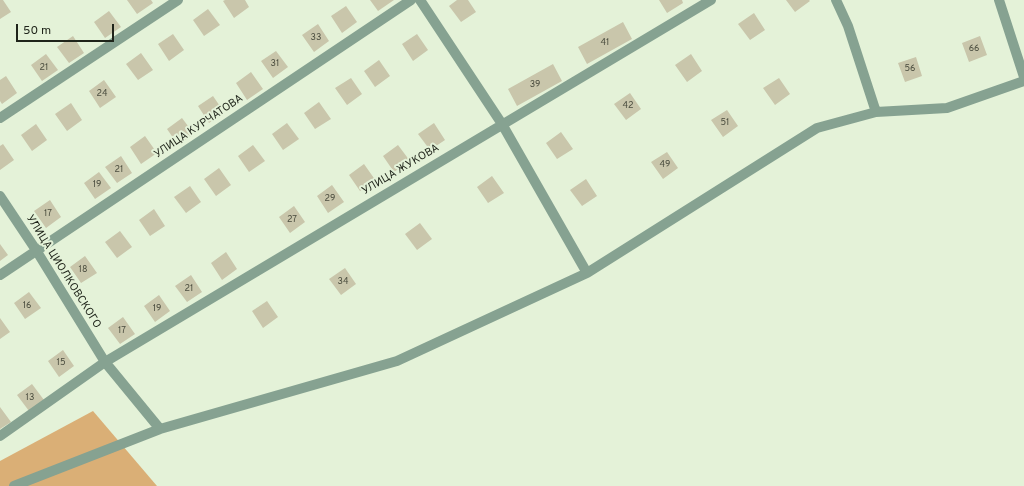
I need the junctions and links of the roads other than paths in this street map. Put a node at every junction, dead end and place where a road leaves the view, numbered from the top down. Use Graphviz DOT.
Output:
graph roads {
  1 [pos="178,0"];
  2 [pos="411,0"];
  3 [pos="420,0"];
  4 [pos="711,0"];
  5 [pos="836,0"];
  6 [pos="999,0"];
  7 [pos="1024,77"];
  8 [pos="1024,81"];
  9 [pos="876,112"];
  10 [pos="0,118"];
  11 [pos="502,124"];
  12 [pos="0,196"];
  13 [pos="36,250"];
  14 [pos="587,273"];
  15 [pos="0,275"];
  16 [pos="105,362"];
  17 [pos="160,428"];
  18 [pos="0,436"];
  19 [pos="14,486"];
  1 -- 10 [label="street"];
  2 -- 13 [label="street, УЛИЦА КУРЧАТОВА"];
  3 -- 11 [label="street"];
  4 -- 11 [label="street, УЛИЦА ЖУКОВА"];
  5 -- 9 [label="street"];
  6 -- 7 [label="street"];
  8 -- 9 [label="street"];
  9 -- 14 [label="street"];
  11 -- 14 [label="street"];
  11 -- 16 [label="street, УЛИЦА ЖУКОВА"];
  12 -- 13 [label="street, УЛИЦА ЦИОЛКОВСКОГО"];
  13 -- 15 [label="street, УЛИЦА КУРЧАТОВА"];
  13 -- 16 [label="street, УЛИЦА ЦИОЛКОВСКОГО"];
  14 -- 17 [label="street"];
  16 -- 17 [label="street, УЛИЦА ЦИОЛКОВСКОГО"];
  16 -- 18 [label="street, УЛИЦА ЖУКОВА"];
  17 -- 19 [label="street"];
}
